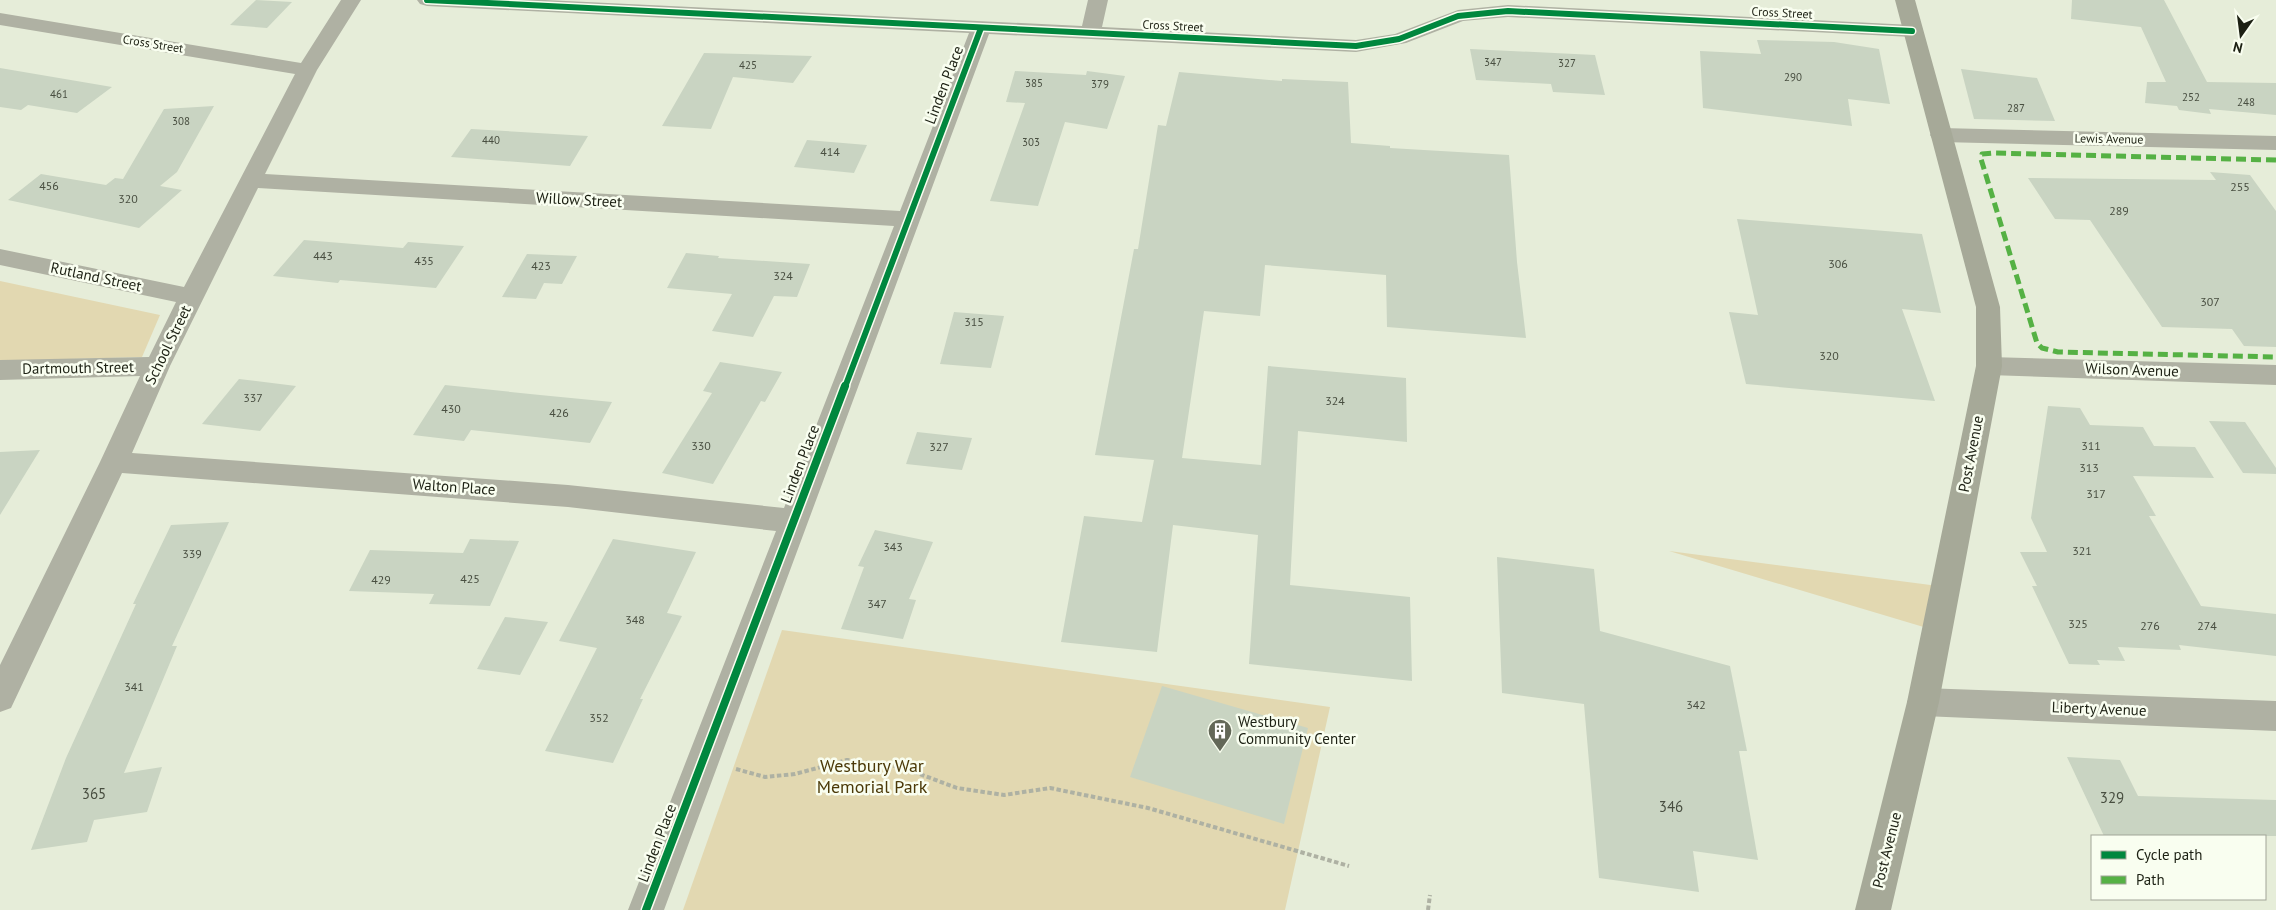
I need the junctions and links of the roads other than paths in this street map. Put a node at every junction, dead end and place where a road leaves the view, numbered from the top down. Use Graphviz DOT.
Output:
graph roads {
  1 [pos="351,0"];
  2 [pos="427,0"];
  3 [pos="1098,0"];
  4 [pos="1905,0"];
  5 [pos="1646,9"];
  6 [pos="0,19"];
  7 [pos="981,28"];
  8 [pos="1912,31"];
  9 [pos="1092,33"];
  10 [pos="307,70"];
  11 [pos="1941,135"];
  12 [pos="2276,143"];
  13 [pos="251,180"];
  14 [pos="907,219"];
  15 [pos="0,258"];
  16 [pos="191,296"];
  17 [pos="157,366"];
  18 [pos="1989,366"];
  19 [pos="0,370"];
  20 [pos="2276,375"];
  21 [pos="114,462"];
  22 [pos="794,521"];
  23 [pos="0,698"];
  24 [pos="1923,702"];
  25 [pos="2276,716"];
  26 [pos="646,910"];
  27 [pos="1873,910"];
  1 -- 10 [label="street, School Street"];
  2 -- 7 [label="street, Cross Street"];
  3 -- 9 [label="street"];
  4 -- 8 [label="main road, Post Avenue"];
  5 -- 8 [label="street, Cross Street"];
  5 -- 9 [label="street, Cross Street"];
  6 -- 10 [label="street, Cross Street"];
  7 -- 9 [label="street, Cross Street"];
  7 -- 14 [label="street, Linden Place"];
  8 -- 11 [label="main road, Post Avenue"];
  10 -- 13 [label="street, School Street"];
  11 -- 12 [label="street, Lewis Avenue"];
  11 -- 18 [label="main road, Post Avenue"];
  13 -- 14 [label="street, Willow Street"];
  13 -- 16 [label="street, School Street"];
  14 -- 22 [label="street, Linden Place"];
  15 -- 16 [label="street, Rutland Street"];
  16 -- 17 [label="street, School Street"];
  17 -- 19 [label="street, Dartmouth Street"];
  17 -- 21 [label="street, School Street"];
  18 -- 20 [label="street, Wilson Avenue"];
  18 -- 24 [label="main road, Post Avenue"];
  21 -- 22 [label="street, Walton Place"];
  21 -- 23 [label="street, School Street"];
  22 -- 26 [label="street, Linden Place"];
  24 -- 25 [label="street, Liberty Avenue"];
  24 -- 27 [label="main road, Post Avenue"];
}
